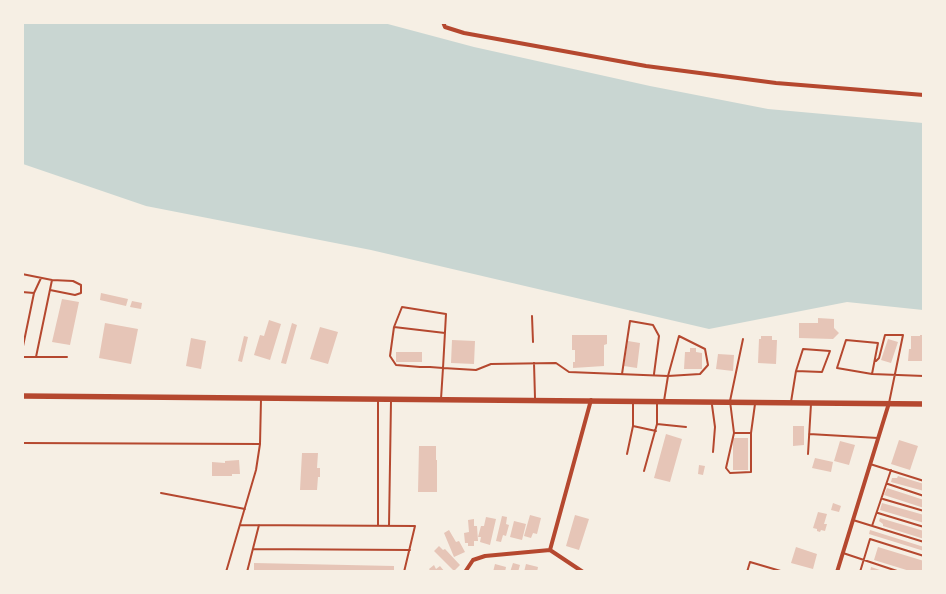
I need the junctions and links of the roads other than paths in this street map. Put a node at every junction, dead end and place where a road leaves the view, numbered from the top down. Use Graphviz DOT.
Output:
graph roads {
  1 [pos="444,25"];
  2 [pos="924,95"];
  3 [pos="22,274"];
  4 [pos="41,278"];
  5 [pos="52,280"];
  6 [pos="50,290"];
  7 [pos="22,292"];
  8 [pos="34,293"];
  9 [pos="532,316"];
  10 [pos="394,327"];
  11 [pos="445,333"];
  12 [pos="743,339"];
  13 [pos="533,342"];
  14 [pos="22,351"];
  15 [pos="22,357"];
  16 [pos="36,357"];
  17 [pos="67,357"];
  18 [pos="875,362"];
  19 [pos="534,363"];
  20 [pos="443,368"];
  21 [pos="796,371"];
  22 [pos="622,374"];
  23 [pos="872,374"];
  24 [pos="654,375"];
  25 [pos="668,376"];
  26 [pos="894,376"];
  27 [pos="924,376"];
  28 [pos="22,396"];
  29 [pos="261,399"];
  30 [pos="378,400"];
  31 [pos="535,400"];
  32 [pos="591,400"];
  33 [pos="391,401"];
  34 [pos="441,401"];
  35 [pos="633,401"];
  36 [pos="661,401"];
  37 [pos="712,401"];
  38 [pos="730,401"];
  39 [pos="756,401"];
  40 [pos="791,402"];
  41 [pos="812,402"];
  42 [pos="889,403"];
  43 [pos="924,404"];
  44 [pos="658,424"];
  45 [pos="633,426"];
  46 [pos="686,427"];
  47 [pos="656,431"];
  48 [pos="734,433"];
  49 [pos="751,433"];
  50 [pos="810,434"];
  51 [pos="878,438"];
  52 [pos="22,443"];
  53 [pos="260,444"];
  54 [pos="712,452"];
  55 [pos="627,454"];
  56 [pos="808,454"];
  57 [pos="870,464"];
  58 [pos="891,470"];
  59 [pos="644,471"];
  60 [pos="924,480"];
  61 [pos="886,484"];
  62 [pos="161,493"];
  63 [pos="924,496"];
  64 [pos="882,498"];
  65 [pos="245,509"];
  66 [pos="924,511"];
  67 [pos="877,512"];
  68 [pos="853,520"];
  69 [pos="240,525"];
  70 [pos="259,525"];
  71 [pos="378,526"];
  72 [pos="389,526"];
  73 [pos="872,526"];
  74 [pos="924,527"];
  75 [pos="924,542"];
  76 [pos="253,549"];
  77 [pos="410,550"];
  78 [pos="550,550"];
  79 [pos="842,554"];
  80 [pos="924,556"];
  81 [pos="864,560"];
  82 [pos="837,571"];
  83 [pos="226,572"];
  84 [pos="247,572"];
  85 [pos="404,572"];
  86 [pos="465,572"];
  87 [pos="583,572"];
  88 [pos="747,572"];
  89 [pos="784,572"];
  90 [pos="860,572"];
  91 [pos="900,572"];
  1 -- 2 [label="street"];
  3 -- 4 [label="lane"];
  4 -- 5 [label="lane"];
  4 -- 8 [label="lane"];
  5 -- 6 [label="lane"];
  5 -- 6 [label="lane"];
  6 -- 16 [label="lane"];
  7 -- 8 [label="lane"];
  8 -- 14 [label="lane"];
  9 -- 13 [label="lane"];
  10 -- 11 [label="lane"];
  10 -- 11 [label="lane"];
  10 -- 20 [label="lane"];
  11 -- 20 [label="lane"];
  12 -- 38 [label="lane"];
  15 -- 16 [label="lane"];
  16 -- 17 [label="lane"];
  18 -- 23 [label="lane"];
  18 -- 23 [label="lane"];
  18 -- 26 [label="lane"];
  19 -- 20 [label="lane"];
  19 -- 22 [label="lane"];
  19 -- 31 [label="lane"];
  20 -- 34 [label="lane"];
  21 -- 21 [label="lane"];
  21 -- 40 [label="lane"];
  22 -- 24 [label="lane"];
  22 -- 24 [label="lane"];
  23 -- 26 [label="lane"];
  24 -- 25 [label="lane"];
  25 -- 25 [label="lane"];
  25 -- 36 [label="lane"];
  26 -- 27 [label="lane"];
  26 -- 42 [label="lane"];
  28 -- 29 [label="main road"];
  29 -- 30 [label="main road"];
  29 -- 53 [label="lane"];
  30 -- 33 [label="main road"];
  30 -- 71 [label="lane"];
  31 -- 32 [label="main road"];
  31 -- 34 [label="main road"];
  32 -- 35 [label="main road"];
  32 -- 78 [label="street"];
  33 -- 34 [label="main road"];
  33 -- 72 [label="lane"];
  35 -- 36 [label="main road"];
  35 -- 45 [label="lane"];
  36 -- 37 [label="main road"];
  36 -- 44 [label="lane"];
  37 -- 38 [label="main road"];
  37 -- 54 [label="lane"];
  38 -- 39 [label="main road"];
  38 -- 48 [label="lane"];
  39 -- 40 [label="main road"];
  39 -- 49 [label="lane"];
  40 -- 41 [label="main road"];
  41 -- 42 [label="main road"];
  41 -- 50 [label="lane"];
  42 -- 43 [label="main road"];
  42 -- 51 [label="street"];
  44 -- 46 [label="lane"];
  44 -- 47 [label="lane"];
  45 -- 47 [label="lane"];
  45 -- 55 [label="lane"];
  47 -- 59 [label="lane"];
  48 -- 49 [label="lane"];
  48 -- 49 [label="lane"];
  50 -- 51 [label="lane"];
  50 -- 56 [label="lane"];
  51 -- 57 [label="street"];
  52 -- 53 [label="lane"];
  53 -- 65 [label="lane"];
  57 -- 58 [label="lane"];
  57 -- 68 [label="street"];
  58 -- 60 [label="lane"];
  58 -- 61 [label="lane"];
  61 -- 63 [label="lane"];
  61 -- 64 [label="lane"];
  62 -- 65 [label="lane"];
  64 -- 66 [label="lane"];
  64 -- 67 [label="lane"];
  65 -- 69 [label="lane"];
  67 -- 73 [label="lane"];
  67 -- 74 [label="lane"];
  68 -- 73 [label="lane"];
  68 -- 79 [label="street"];
  69 -- 70 [label="lane"];
  69 -- 83 [label="lane"];
  70 -- 71 [label="lane"];
  70 -- 76 [label="lane"];
  71 -- 72 [label="lane"];
  72 -- 77 [label="lane"];
  73 -- 75 [label="lane"];
  76 -- 77 [label="lane"];
  76 -- 84 [label="lane"];
  77 -- 85 [label="lane"];
  78 -- 86 [label="street"];
  78 -- 87 [label="street"];
  79 -- 81 [label="lane"];
  79 -- 82 [label="street"];
  80 -- 81 [label="lane"];
  81 -- 90 [label="lane"];
  81 -- 91 [label="lane"];
  88 -- 89 [label="lane"];
}
